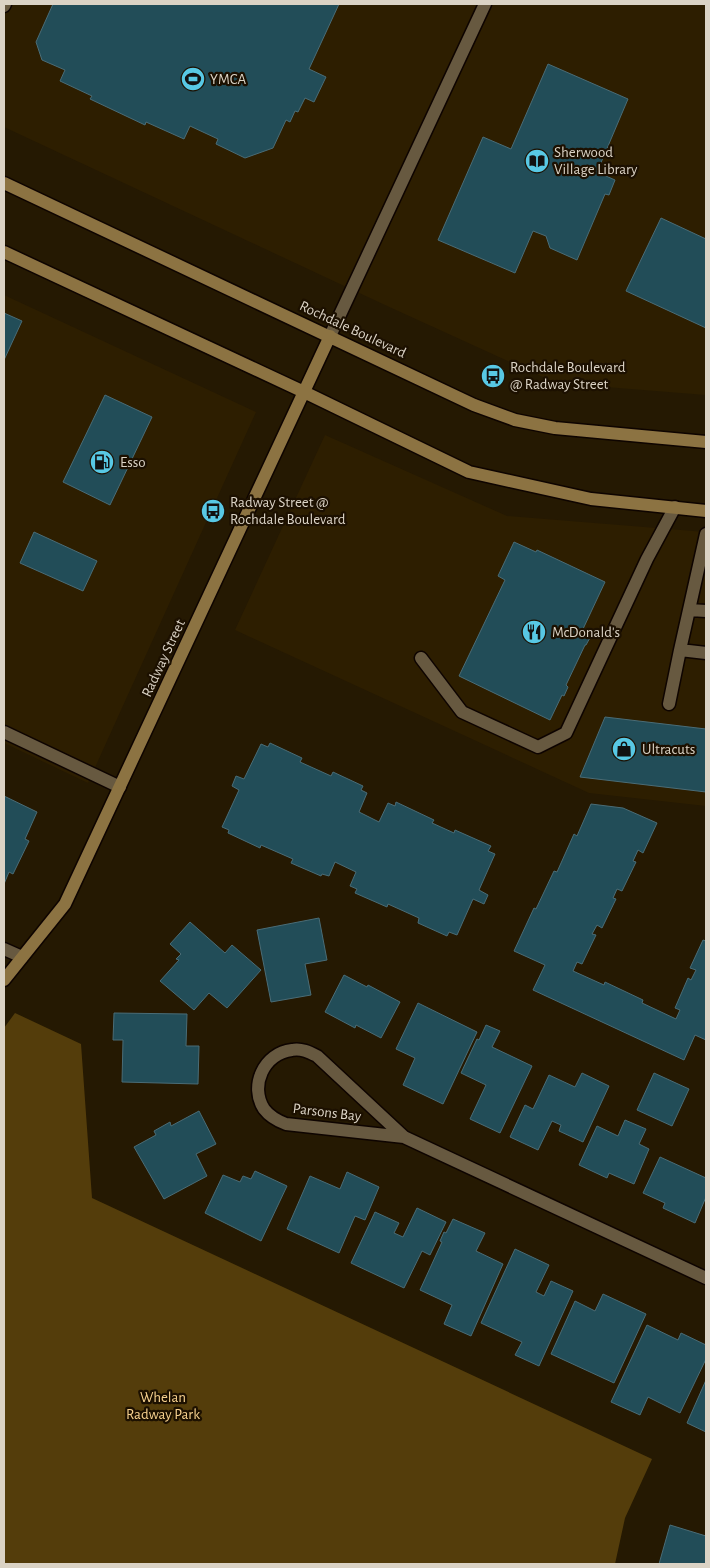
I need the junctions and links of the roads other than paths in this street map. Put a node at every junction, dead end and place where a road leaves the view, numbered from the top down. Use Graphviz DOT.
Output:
graph roads {
  1 [pos="485,4"];
  2 [pos="4,183"];
  3 [pos="4,252"];
  4 [pos="330,336"];
  5 [pos="304,392"];
  6 [pos="706,442"];
  7 [pos="675,507"];
  8 [pos="706,511"];
  9 [pos="706,534"];
  10 [pos="702,571"];
  11 [pos="689,610"];
  12 [pos="706,611"];
  13 [pos="680,650"];
  14 [pos="706,653"];
  15 [pos="421,658"];
  16 [pos="669,704"];
  17 [pos="4,732"];
  18 [pos="120,787"];
  19 [pos="4,949"];
  20 [pos="22,957"];
  21 [pos="4,980"];
  22 [pos="404,1137"];
  23 [pos="706,1278"];
  1 -- 4 [label="street"];
  2 -- 4 [label="main road, Rochdale Boulevard"];
  3 -- 5 [label="main road"];
  4 -- 5 [label="main road, Radway Street"];
  4 -- 6 [label="main road, Rochdale Boulevard"];
  5 -- 7 [label="main road"];
  5 -- 18 [label="main road, Radway Street"];
  7 -- 8 [label="main road"];
  7 -- 15 [label="street"];
  9 -- 10 [label="street"];
  10 -- 11 [label="street"];
  11 -- 12 [label="street"];
  11 -- 13 [label="street"];
  13 -- 14 [label="street"];
  13 -- 16 [label="street"];
  17 -- 18 [label="street"];
  18 -- 20 [label="main road, Radway Street"];
  19 -- 20 [label="street"];
  20 -- 21 [label="main road, Radway Street"];
  22 -- 22 [label="street, Parsons Bay"];
  22 -- 23 [label="street, Parsons Bay"];
}
